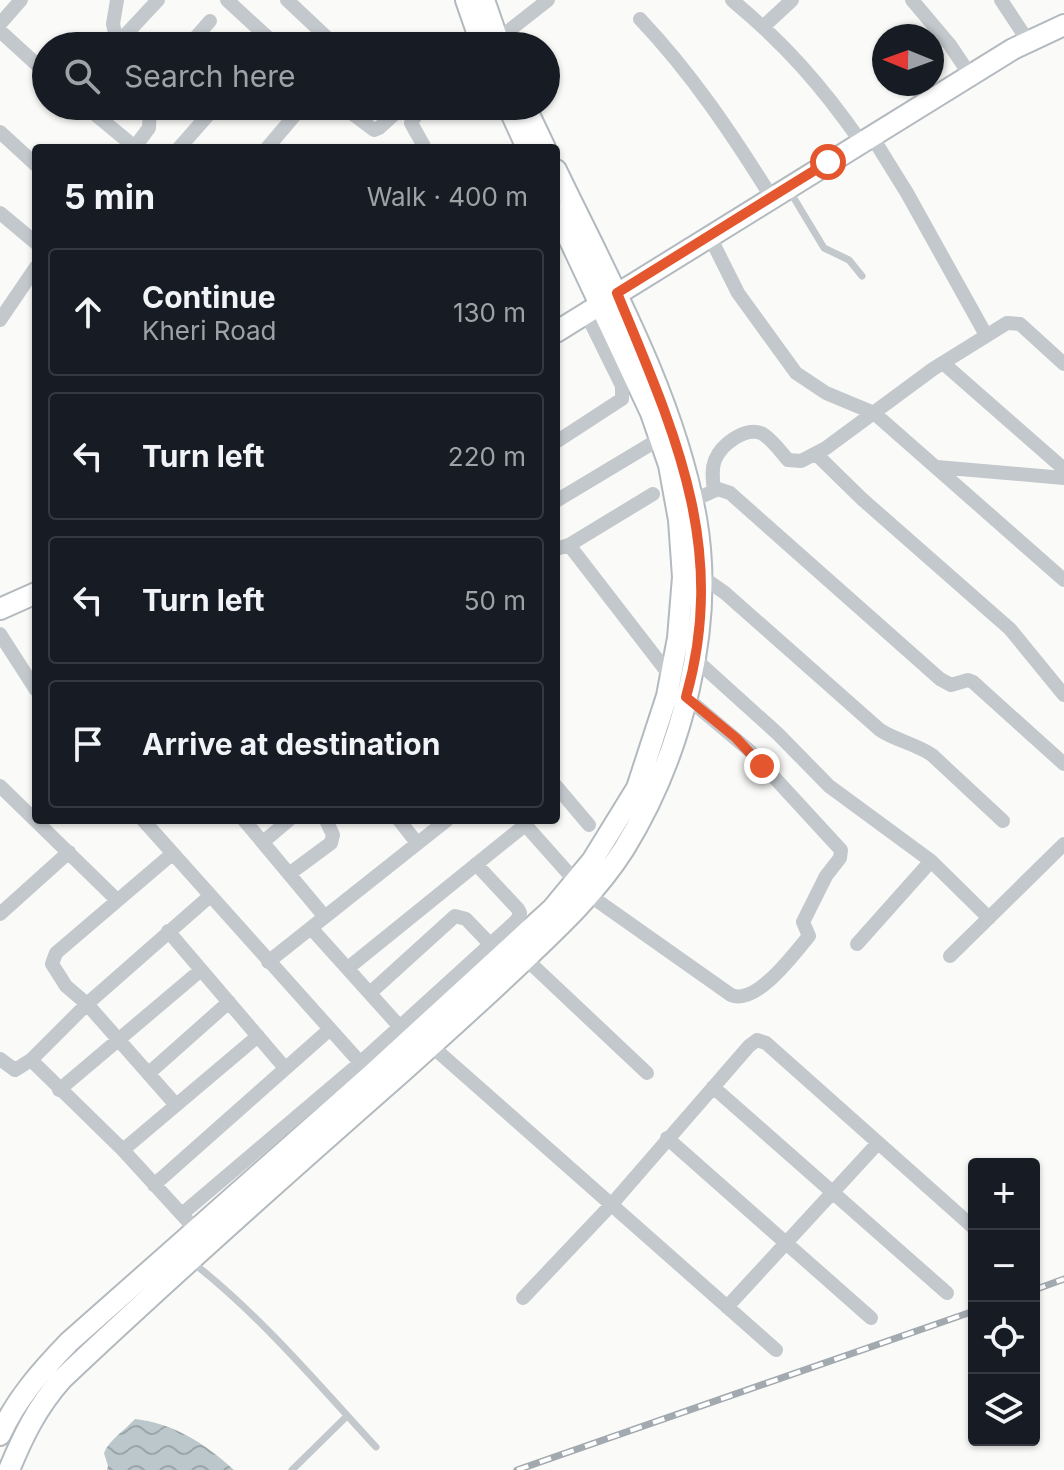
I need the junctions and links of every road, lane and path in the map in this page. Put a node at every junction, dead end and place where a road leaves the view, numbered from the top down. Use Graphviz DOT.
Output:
graph roads {
  1 [pos="21,0"];
  2 [pos="117,0"];
  3 [pos="158,0"];
  4 [pos="227,0"];
  5 [pos="287,0"];
  6 [pos="466,0"];
  7 [pos="484,0"];
  8 [pos="548,0"];
  9 [pos="732,0"];
  10 [pos="792,0"];
  11 [pos="912,0"];
  12 [pos="1001,0"];
  13 [pos="640,19"];
  14 [pos="210,21"];
  15 [pos="0,24"];
  16 [pos="1064,25"];
  17 [pos="764,26"];
  18 [pos="0,31"];
  19 [pos="115,32"];
  20 [pos="129,32"];
  21 [pos="200,32"];
  22 [pos="262,32"];
  23 [pos="321,32"];
  24 [pos="486,32"];
  25 [pos="491,32"];
  26 [pos="508,32"];
  27 [pos="1028,41"];
  28 [pos="32,60"];
  29 [pos="970,75"];
  30 [pos="102,120"];
  31 [pos="149,120"];
  32 [pos="204,120"];
  33 [pos="291,120"];
  34 [pos="361,120"];
  35 [pos="387,120"];
  36 [pos="413,120"];
  37 [pos="514,120"];
  38 [pos="532,120"];
  39 [pos="0,132"];
  40 [pos="866,138"];
  41 [pos="130,144"];
  42 [pos="138,144"];
  43 [pos="183,144"];
  44 [pos="270,144"];
  45 [pos="423,144"];
  46 [pos="525,144"];
  47 [pos="543,144"];
  48 [pos="32,161"];
  49 [pos="560,181"];
  50 [pos="780,193"];
  51 [pos="0,213"];
  52 [pos="560,219"];
  53 [pos="710,237"];
  54 [pos="32,240"];
  55 [pos="32,273"];
  56 [pos="862,276"];
  57 [pos="603,302"];
  58 [pos="0,320"];
  59 [pos="560,329"];
  60 [pos="986,335"];
  61 [pos="943,363"];
  62 [pos="1064,364"];
  63 [pos="874,413"];
  64 [pos="661,438"];
  65 [pos="560,440"];
  66 [pos="816,454"];
  67 [pos="936,467"];
  68 [pos="1064,469"];
  69 [pos="1064,478"];
  70 [pos="714,491"];
  71 [pos="653,494"];
  72 [pos="560,499"];
  73 [pos="692,501"];
  74 [pos="562,547"];
  75 [pos="701,576"];
  76 [pos="1064,580"];
  77 [pos="32,595"];
  78 [pos="0,609"];
  79 [pos="0,634"];
  80 [pos="695,659"];
  81 [pos="32,684"];
  82 [pos="677,688"];
  83 [pos="1064,695"];
  84 [pos="1064,764"];
  85 [pos="560,791"];
  86 [pos="2,792"];
  87 [pos="32,819"];
  88 [pos="1003,821"];
  89 [pos="38,824"];
  90 [pos="152,824"];
  91 [pos="247,824"];
  92 [pos="284,824"];
  93 [pos="328,824"];
  94 [pos="402,824"];
  95 [pos="442,824"];
  96 [pos="522,824"];
  97 [pos="524,824"];
  98 [pos="589,825"];
  99 [pos="263,842"];
  100 [pos="417,843"];
  101 [pos="1064,844"];
  102 [pos="69,852"];
  103 [pos="172,854"];
  104 [pos="931,861"];
  105 [pos="476,864"];
  106 [pos="289,874"];
  107 [pos="583,889"];
  108 [pos="210,896"];
  109 [pos="117,900"];
  110 [pos="0,914"];
  111 [pos="325,917"];
  112 [pos="989,918"];
  113 [pos="311,928"];
  114 [pos="168,931"];
  115 [pos="857,944"];
  116 [pos="491,945"];
  117 [pos="950,956"];
  118 [pos="526,959"];
  119 [pos="268,962"];
  120 [pos="348,968"];
  121 [pos="201,970"];
  122 [pos="370,993"];
  123 [pos="229,1002"];
  124 [pos="87,1004"];
  125 [pos="329,1030"];
  126 [pos="258,1036"];
  127 [pos="419,1037"];
  128 [pos="119,1039"];
  129 [pos="0,1059"];
  130 [pos="31,1060"];
  131 [pos="285,1068"];
  132 [pos="365,1069"];
  133 [pos="149,1073"];
  134 [pos="647,1073"];
  135 [pos="713,1087"];
  136 [pos="59,1090"];
  137 [pos="176,1105"];
  138 [pos="667,1138"];
  139 [pos="878,1143"];
  140 [pos="123,1150"];
  141 [pos="154,1185"];
  142 [pos="833,1193"];
  143 [pos="611,1205"];
  144 [pos="182,1214"];
  145 [pos="968,1223"];
  146 [pos="196,1230"];
  147 [pos="786,1244"];
  148 [pos="190,1260"];
  149 [pos="947,1293"];
  150 [pos="523,1298"];
  151 [pos="727,1307"];
  152 [pos="871,1318"];
  153 [pos="776,1350"];
  154 [pos="347,1416"];
  155 [pos="0,1435"];
  156 [pos="376,1447"];
  157 [pos="9,1470"];
  158 [pos="292,1470"];
  1 -- 15 [label="street"];
  2 -- 19 [label="street"];
  3 -- 20 [label="street"];
  4 -- 22 [label="street"];
  5 -- 23 [label="street"];
  6 -- 24 [label="street"];
  7 -- 25 [label="street"];
  8 -- 26 [label="street"];
  9 -- 17 [label="street"];
  10 -- 17 [label="street"];
  11 -- 29 [label="street"];
  12 -- 27 [label="street"];
  13 -- 50 [label="street"];
  14 -- 21 [label="street"];
  16 -- 27 [label="street"];
  17 -- 40 [label="street"];
  18 -- 28 [label="street"];
  27 -- 29 [label="street"];
  29 -- 40 [label="street"];
  30 -- 41 [label="street"];
  31 -- 42 [label="street"];
  32 -- 43 [label="street"];
  33 -- 44 [label="street"];
  34 -- 35 [label="street"];
  36 -- 45 [label="street"];
  37 -- 46 [label="street"];
  38 -- 47 [label="street"];
  39 -- 48 [label="street"];
  40 -- 50 [label="street"];
  40 -- 60 [label="street"];
  49 -- 57 [label="street"];
  50 -- 53 [label="street"];
  50 -- 56 [label="lane"];
  51 -- 54 [label="street"];
  52 -- 57 [label="street"];
  53 -- 57 [label="street"];
  53 -- 63 [label="street"];
  55 -- 58 [label="street"];
  57 -- 59 [label="street"];
  57 -- 64 [label="street"];
  57 -- 65 [label="street"];
  57 -- 73 [label="street"];
  60 -- 61 [label="street"];
  60 -- 62 [label="street"];
  61 -- 63 [label="street"];
  61 -- 68 [label="street"];
  63 -- 66 [label="street"];
  63 -- 67 [label="street"];
  64 -- 72 [label="street"];
  64 -- 82 [label="street"];
  66 -- 70 [label="street"];
  66 -- 83 [label="street"];
  67 -- 69 [label="street"];
  67 -- 76 [label="street"];
  70 -- 73 [label="street"];
  70 -- 84 [label="street"];
  71 -- 74 [label="street"];
  73 -- 75 [label="street"];
  74 -- 82 [label="street"];
  75 -- 80 [label="street"];
  75 -- 88 [label="street"];
  77 -- 78 [label="street"];
  79 -- 81 [label="street"];
  80 -- 82 [label="street"];
  80 -- 104 [label="street"];
  82 -- 107 [label="street"];
  82 -- 107 [label="street"];
  85 -- 98 [label="street"];
  86 -- 87 [label="street"];
  89 -- 102 [label="street"];
  90 -- 103 [label="street"];
  91 -- 99 [label="street"];
  92 -- 99 [label="street"];
  93 -- 106 [label="street"];
  94 -- 100 [label="street"];
  95 -- 100 [label="street"];
  96 -- 105 [label="street"];
  97 -- 107 [label="street"];
  99 -- 106 [label="street"];
  100 -- 111 [label="street"];
  101 -- 112 [label="street"];
  102 -- 109 [label="street"];
  102 -- 110 [label="street"];
  103 -- 108 [label="street"];
  103 -- 109 [label="street"];
  104 -- 112 [label="street"];
  104 -- 115 [label="street"];
  105 -- 116 [label="street"];
  105 -- 120 [label="street"];
  106 -- 111 [label="street"];
  107 -- 118 [label="street"];
  107 -- 127 [label="street"];
  108 -- 114 [label="street"];
  108 -- 119 [label="street"];
  109 -- 124 [label="street"];
  111 -- 113 [label="street"];
  112 -- 117 [label="street"];
  113 -- 119 [label="street"];
  113 -- 120 [label="street"];
  114 -- 121 [label="street"];
  114 -- 124 [label="street"];
  116 -- 122 [label="street"];
  116 -- 127 [label="street"];
  118 -- 127 [label="street"];
  118 -- 134 [label="street"];
  119 -- 125 [label="street"];
  120 -- 122 [label="street"];
  121 -- 123 [label="street"];
  121 -- 128 [label="street"];
  122 -- 127 [label="street"];
  123 -- 126 [label="street"];
  123 -- 133 [label="street"];
  124 -- 128 [label="street"];
  124 -- 130 [label="street"];
  125 -- 131 [label="street"];
  125 -- 132 [label="street"];
  126 -- 131 [label="street"];
  126 -- 137 [label="street"];
  127 -- 132 [label="street"];
  127 -- 143 [label="street"];
  127 -- 148 [label="street"];
  128 -- 133 [label="street"];
  128 -- 136 [label="street"];
  129 -- 130 [label="street"];
  130 -- 136 [label="street"];
  131 -- 141 [label="street"];
  132 -- 144 [label="street"];
  132 -- 146 [label="street"];
  133 -- 137 [label="street"];
  135 -- 138 [label="street"];
  135 -- 139 [label="street"];
  135 -- 142 [label="street"];
  136 -- 140 [label="street"];
  137 -- 140 [label="street"];
  138 -- 143 [label="street"];
  138 -- 147 [label="street"];
  139 -- 142 [label="street"];
  139 -- 145 [label="street"];
  140 -- 141 [label="street"];
  141 -- 144 [label="street"];
  142 -- 147 [label="street"];
  142 -- 149 [label="street"];
  143 -- 150 [label="street"];
  143 -- 151 [label="street"];
  144 -- 146 [label="street"];
  146 -- 155 [label="street"];
  147 -- 151 [label="street"];
  147 -- 152 [label="street"];
  148 -- 154 [label="lane"];
  148 -- 157 [label="street"];
  151 -- 153 [label="street"];
  154 -- 156 [label="lane"];
  154 -- 158 [label="lane"];
}
